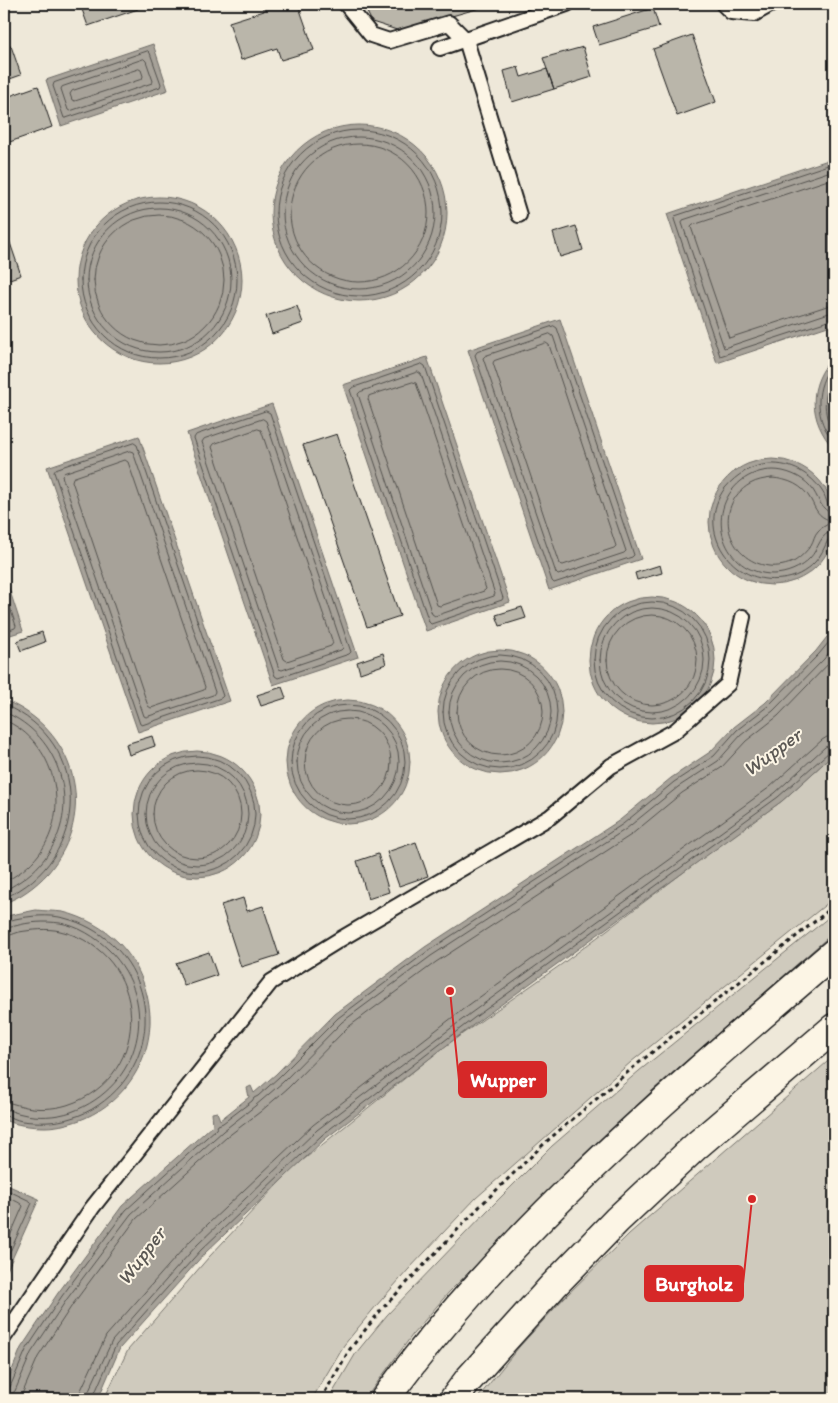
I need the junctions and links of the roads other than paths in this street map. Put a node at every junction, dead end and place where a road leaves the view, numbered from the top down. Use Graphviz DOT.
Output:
graph roads {
  1 [pos="346,4"];
  2 [pos="567,4"];
  3 [pos="722,4"];
  4 [pos="772,4"];
  5 [pos="466,40"];
  6 [pos="440,48"];
  7 [pos="519,215"];
  8 [pos="743,616"];
  9 [pos="834,953"];
  10 [pos="834,1028"];
  11 [pos="4,1337"];
  12 [pos="385,1399"];
  13 [pos="454,1399"];
  1 -- 5 [label="lane"];
  2 -- 5 [label="lane"];
  3 -- 4 [label="lane"];
  5 -- 6 [label="lane"];
  5 -- 7 [label="lane"];
  8 -- 11 [label="lane"];
  9 -- 12 [label="highway"];
  10 -- 13 [label="highway"];
}
